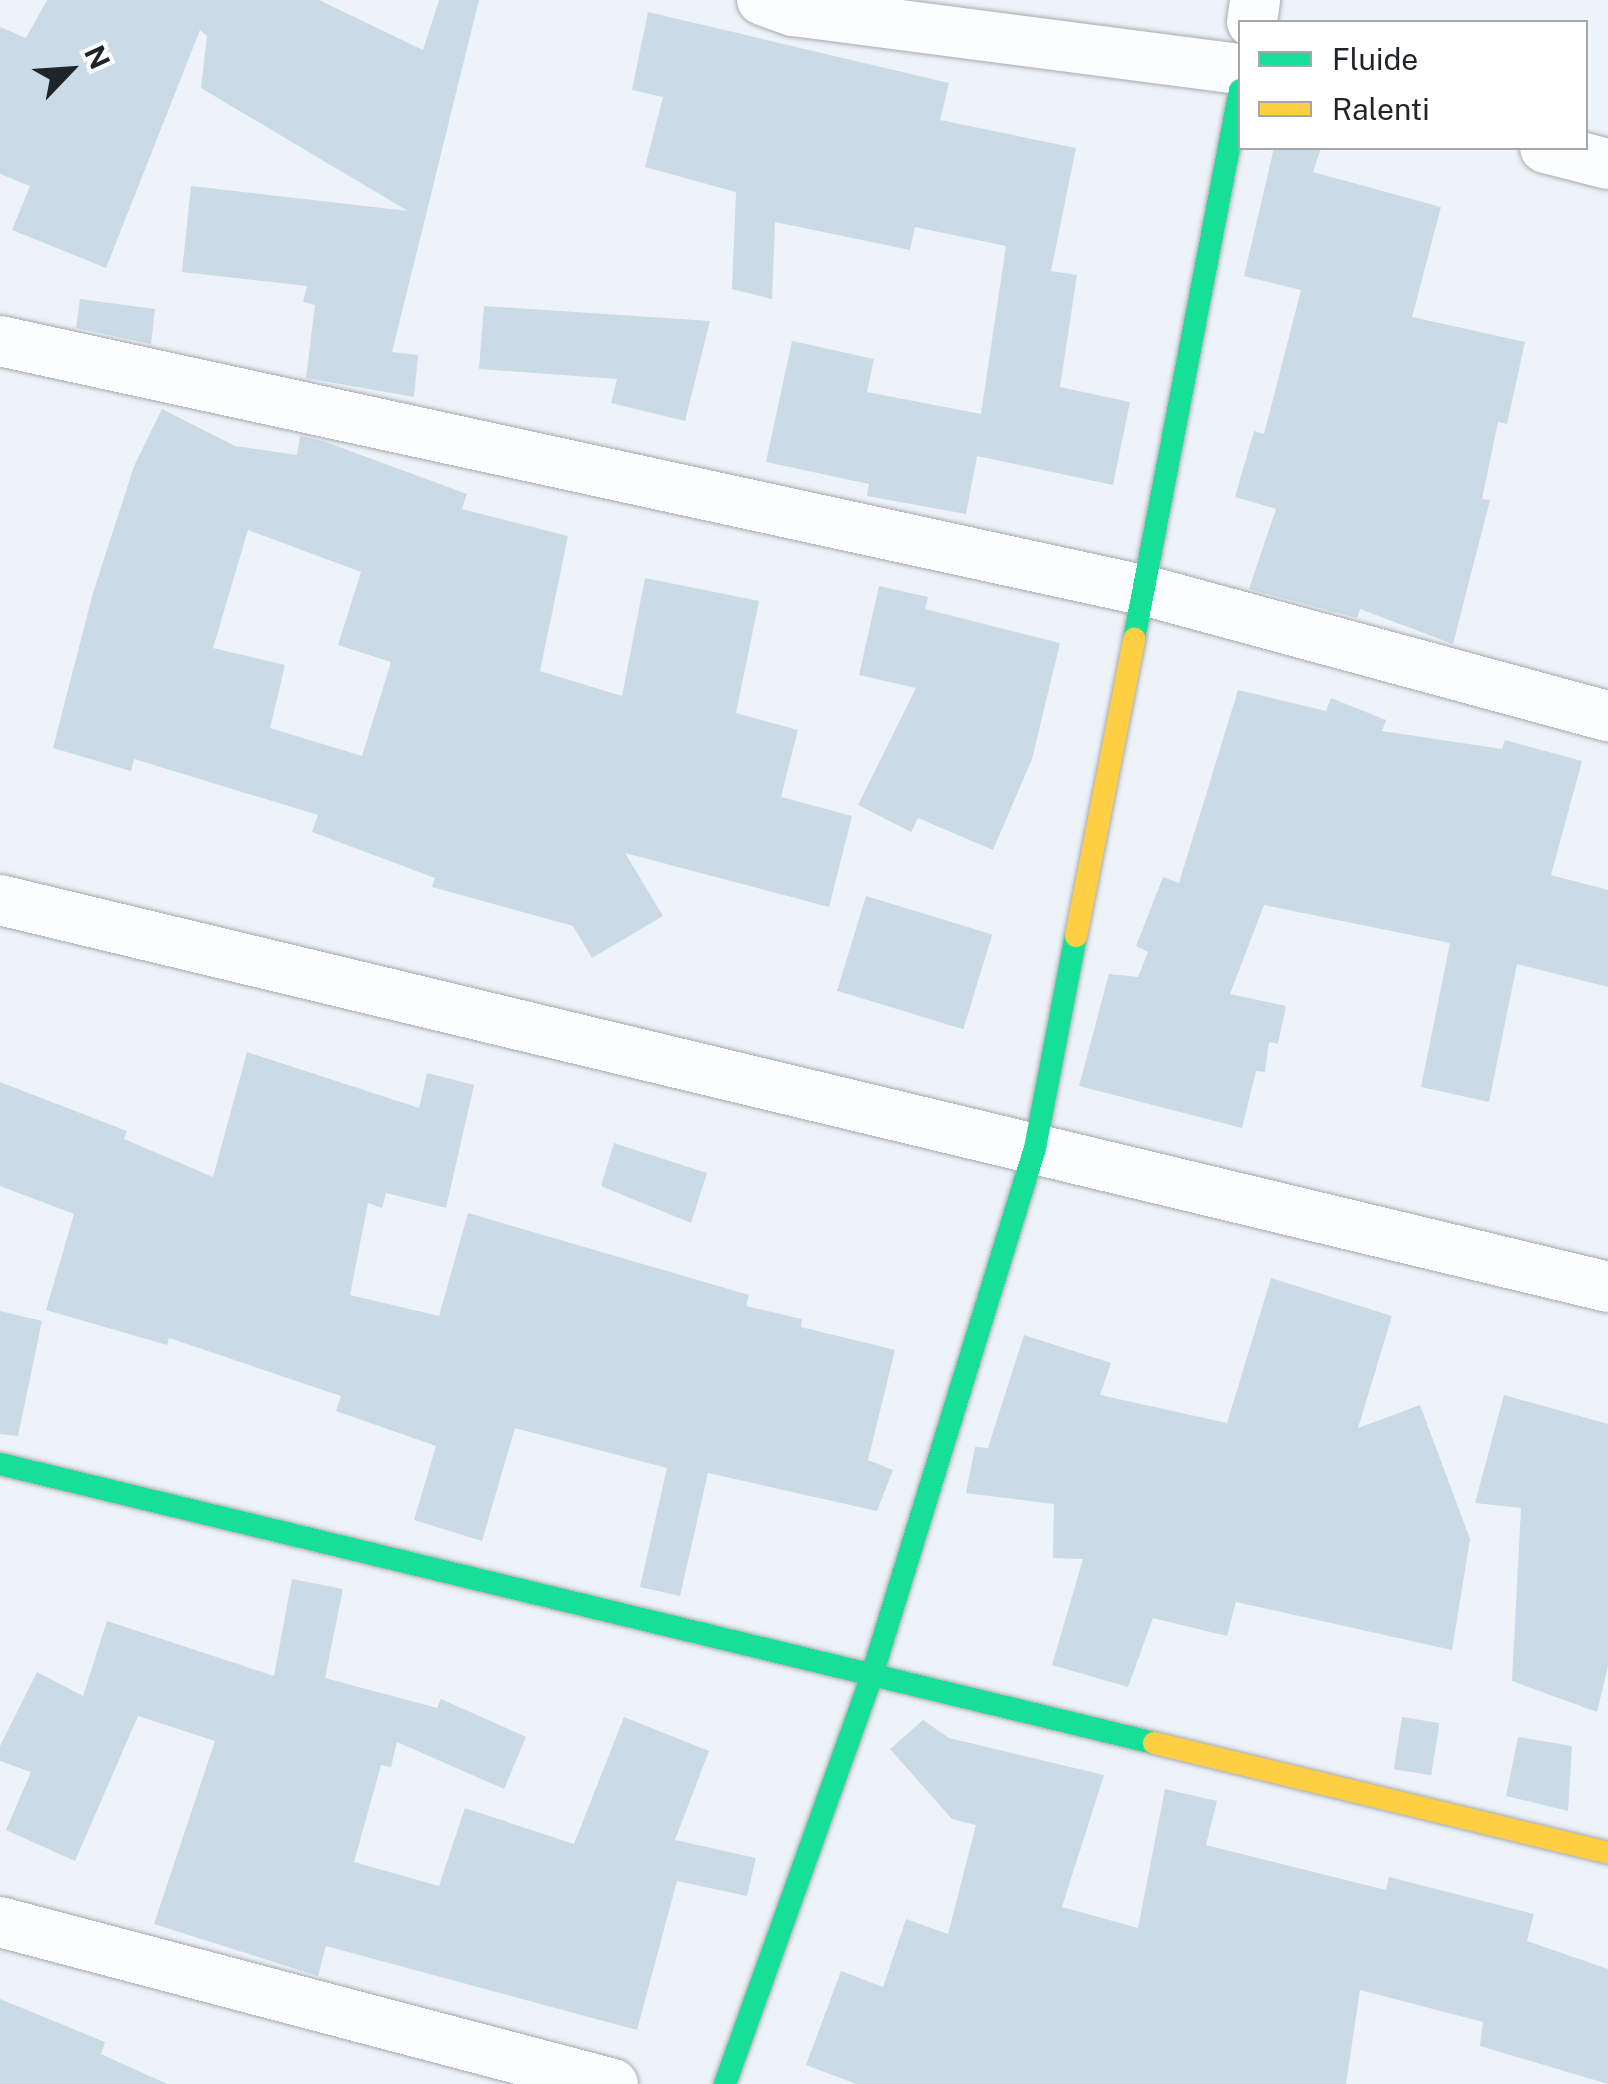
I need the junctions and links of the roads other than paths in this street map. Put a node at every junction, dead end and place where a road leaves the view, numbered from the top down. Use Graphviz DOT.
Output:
graph roads {
  1 [pos="762,0"];
  2 [pos="1238,69"];
  3 [pos="1238,101"];
  4 [pos="1552,150"];
  5 [pos="1608,164"];
  6 [pos="0,342"];
  7 [pos="1147,591"];
  8 [pos="1608,716"];
  9 [pos="0,900"];
  10 [pos="1036,1148"];
  11 [pos="1608,1287"];
  12 [pos="0,1464"];
  13 [pos="872,1675"];
  14 [pos="1608,1853"];
  15 [pos="0,1922"];
  16 [pos="612,2084"];
  17 [pos="727,2084"];
  1 -- 2 [label="street"];
  3 -- 7 [label="street"];
  4 -- 5 [label="street"];
  6 -- 7 [label="street"];
  7 -- 8 [label="street"];
  7 -- 10 [label="street"];
  9 -- 10 [label="street"];
  10 -- 11 [label="street"];
  10 -- 13 [label="street"];
  12 -- 13 [label="street"];
  13 -- 14 [label="street"];
  13 -- 17 [label="street"];
  15 -- 16 [label="street"];
}
